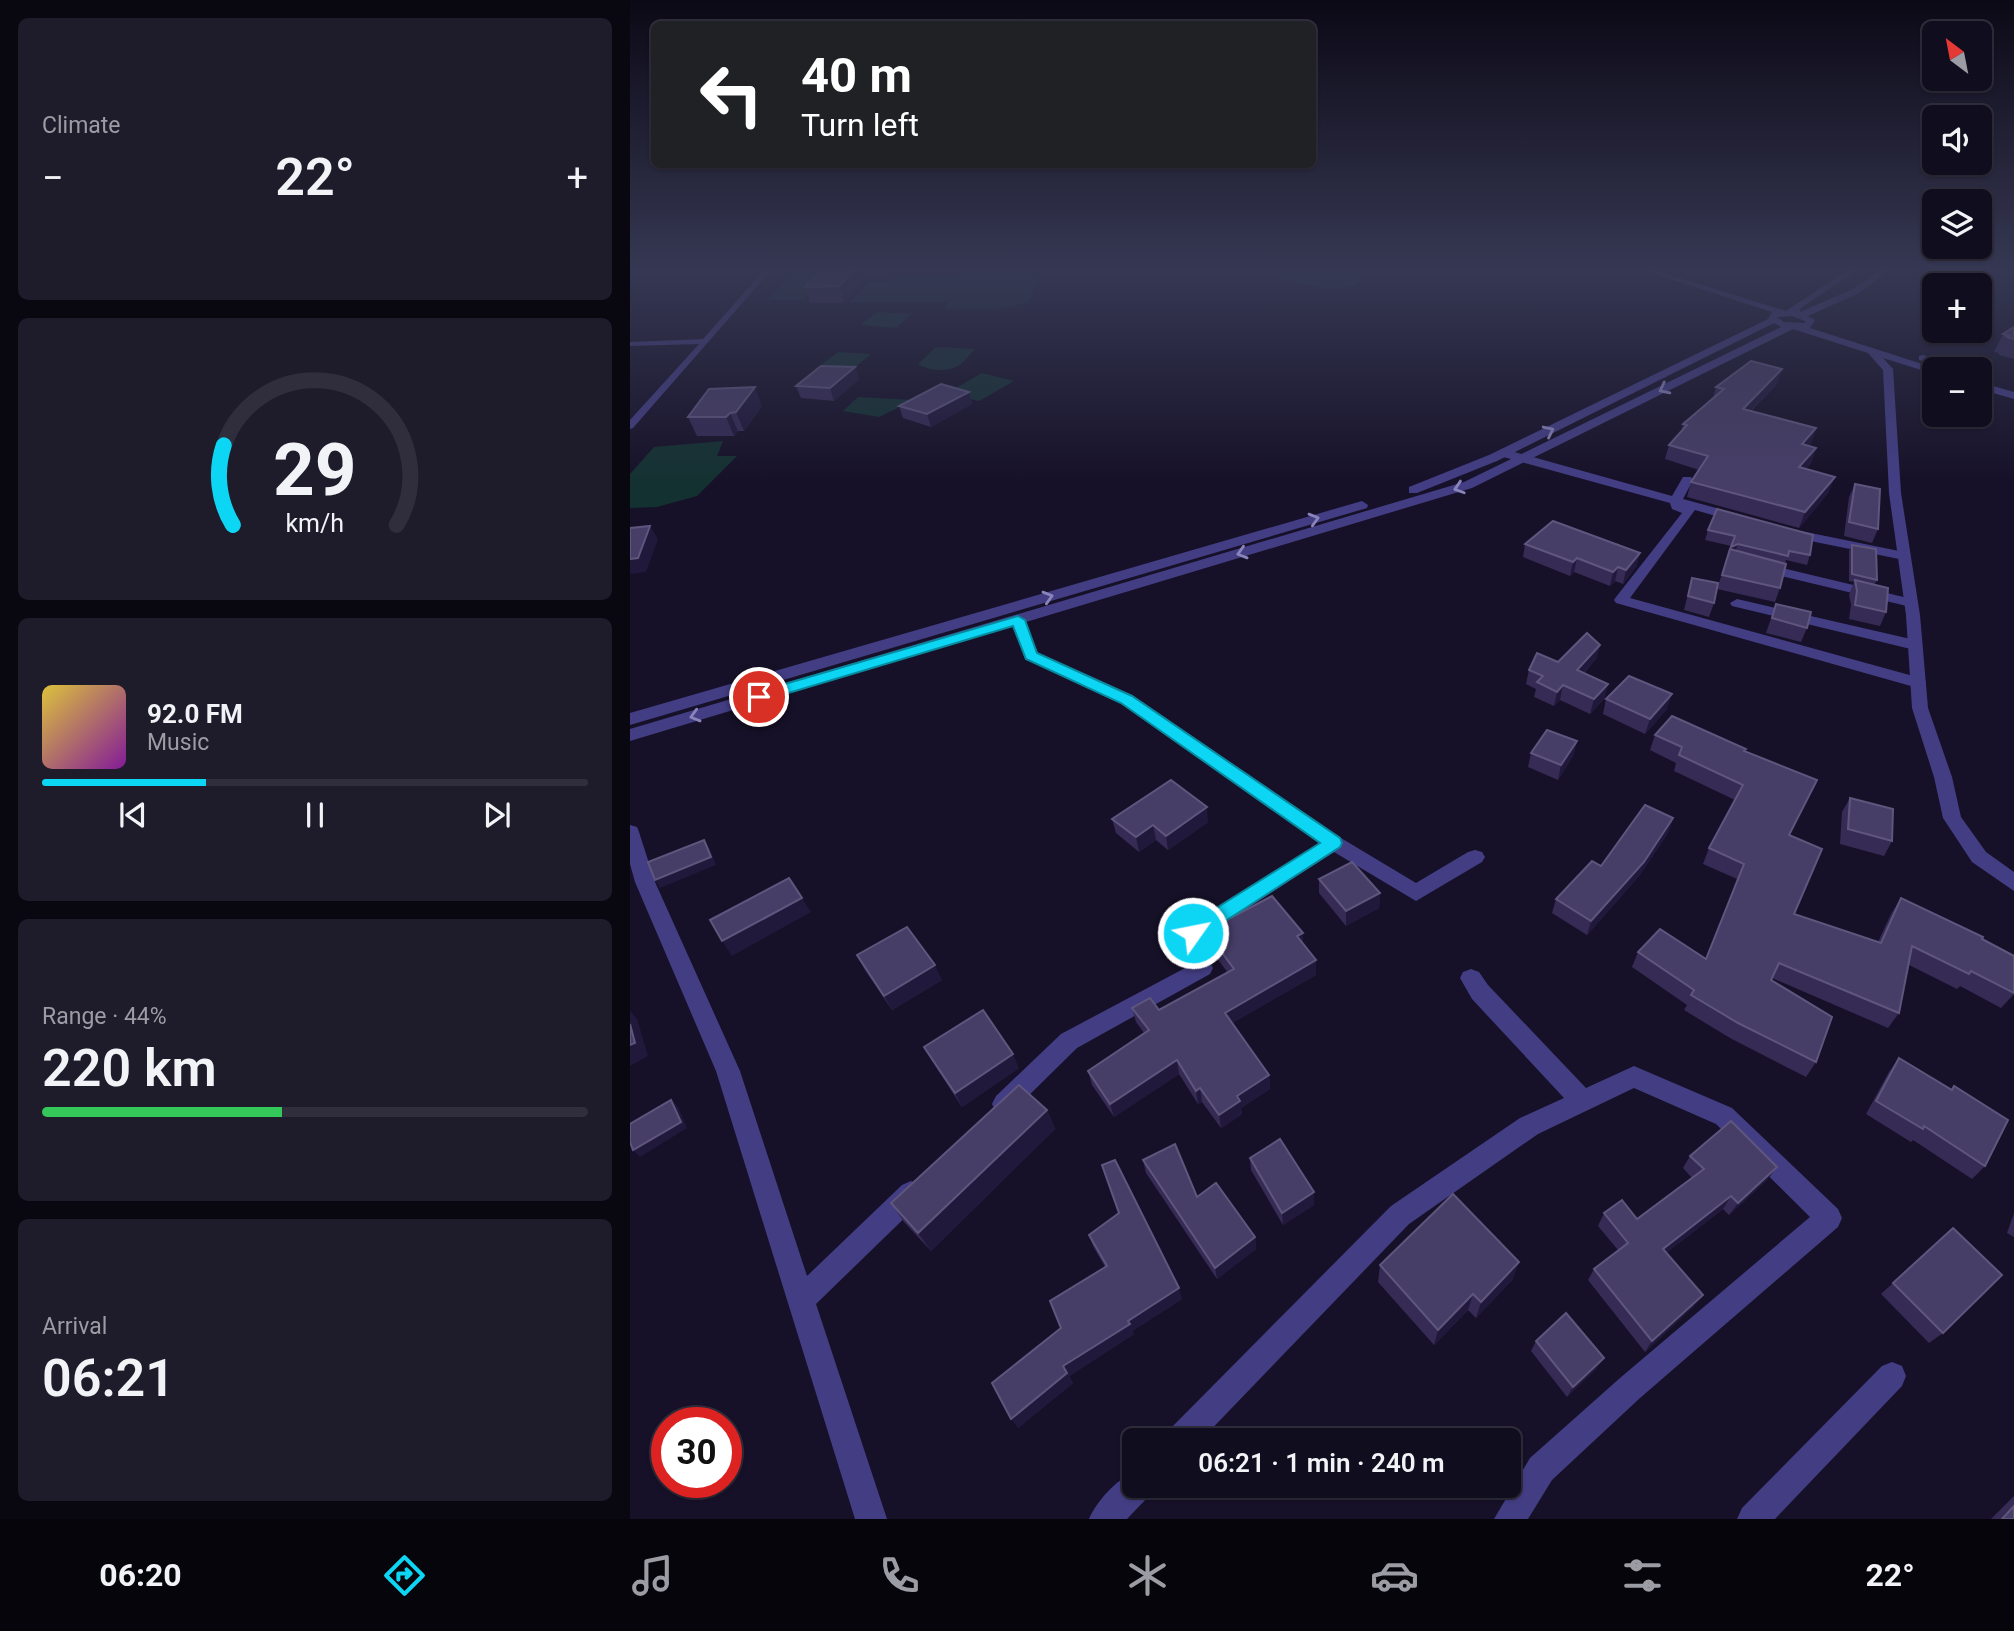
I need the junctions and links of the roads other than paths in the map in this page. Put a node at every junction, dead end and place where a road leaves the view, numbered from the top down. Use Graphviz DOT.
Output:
graph roads {
  1 [pos="1746,340"];
  2 [pos="1751,340"];
  3 [pos="1841,340"];
  4 [pos="1862,340"];
  5 [pos="706,341"];
  6 [pos="630,344"];
  7 [pos="1873,353"];
  8 [pos="1922,358"];
  9 [pos="1922,367"];
  10 [pos="1992,379"];
  11 [pos="2014,385"];
  12 [pos="1992,389"];
  13 [pos="2014,396"];
  14 [pos="630,426"];
  15 [pos="1504,453"];
  16 [pos="1525,459"];
  17 [pos="1687,480"];
  18 [pos="1676,501"];
  19 [pos="1755,524"];
  20 [pos="1782,531"];
  21 [pos="1904,556"];
  22 [pos="1746,563"];
  23 [pos="1737,603"];
  24 [pos="1911,603"];
  25 [pos="1018,620"];
  26 [pos="1915,645"];
  27 [pos="1918,683"];
  28 [pos="630,719"];
  29 [pos="630,735"];
  30 [pos="630,832"];
  31 [pos="1334,843"];
  32 [pos="1475,857"];
  33 [pos="2014,883"];
  34 [pos="1193,933"];
  35 [pos="1202,968"];
  36 [pos="1471,978"];
  37 [pos="1583,1101"];
  38 [pos="990,1118"];
  39 [pos="930,1175"];
  40 [pos="801,1300"];
  41 [pos="1892,1376"];
  42 [pos="1193,1428"];
  43 [pos="1125,1498"];
  44 [pos="871,1519"];
  45 [pos="1105,1519"];
  46 [pos="1510,1519"];
  47 [pos="1753,1519"];
  15 -- 1 [label="street, one-way"];
  2 -- 16 [label="street, one-way"];
  3 -- 7 [label="street"];
  4 -- 8 [label="street"];
  5 -- 6 [label="lane"];
  5 -- 14 [label="lane"];
  7 -- 9 [label="street"];
  7 -- 21 [label="street"];
  10 -- 11 [label="street"];
  12 -- 13 [label="street"];
  15 -- 16 [label="street"];
  28 -- 15 [label="street, one-way"];
  16 -- 18 [label="street"];
  16 -- 25 [label="street, one-way"];
  17 -- 18 [label="street"];
  18 -- 19 [label="street"];
  18 -- 27 [label="street"];
  20 -- 21 [label="street"];
  21 -- 24 [label="street"];
  22 -- 24 [label="street"];
  23 -- 26 [label="street"];
  24 -- 26 [label="street"];
  25 -- 29 [label="street, one-way"];
  25 -- 31 [label="street"];
  26 -- 27 [label="street"];
  27 -- 33 [label="street"];
  30 -- 40 [label="street"];
  31 -- 32 [label="street"];
  31 -- 34 [label="street"];
  35 -- 38 [label="street"];
  36 -- 37 [label="street"];
  37 -- 42 [label="street"];
  37 -- 46 [label="street"];
  39 -- 40 [label="street"];
  40 -- 44 [label="street"];
  41 -- 47 [label="street"];
  43 -- 45 [label="street"];
}
